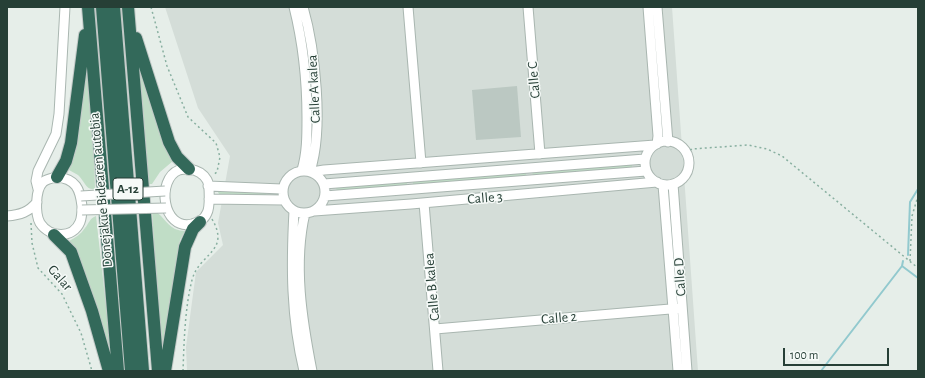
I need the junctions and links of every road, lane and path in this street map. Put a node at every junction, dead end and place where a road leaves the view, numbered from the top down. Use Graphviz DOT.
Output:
graph roads {
  1 [pos="65,7"];
  2 [pos="102,7"];
  3 [pos="114,7"];
  4 [pos="128,7"];
  5 [pos="151,7"];
  6 [pos="294,7"];
  7 [pos="303,7"];
  8 [pos="408,7"];
  9 [pos="528,7"];
  10 [pos="648,7"];
  11 [pos="657,7"];
  12 [pos="88,8"];
  13 [pos="668,142"];
  14 [pos="656,144"];
  15 [pos="686,153"];
  16 [pos="540,154"];
  17 [pos="645,159"];
  18 [pos="42,161"];
  19 [pos="421,162"];
  20 [pos="189,169"];
  21 [pos="308,171"];
  22 [pos="646,171"];
  23 [pos="56,177"];
  24 [pos="660,183"];
  25 [pos="207,184"];
  26 [pos="324,184"];
  27 [pos="673,184"];
  28 [pos="38,189"];
  29 [pos="282,189"];
  30 [pos="165,191"];
  31 [pos="81,196"];
  32 [pos="325,196"];
  33 [pos="918,196"];
  34 [pos="209,199"];
  35 [pos="284,200"];
  36 [pos="37,202"];
  37 [pos="424,203"];
  38 [pos="166,208"];
  39 [pos="82,210"];
  40 [pos="294,211"];
  41 [pos="310,212"];
  42 [pos="18,215"];
  43 [pos="7,216"];
  44 [pos="204,218"];
  45 [pos="30,219"];
  46 [pos="40,223"];
  47 [pos="54,235"];
  48 [pos="910,261"];
  49 [pos="918,268"];
  50 [pos="678,308"];
  51 [pos="435,329"];
  52 [pos="92,371"];
  53 [pos="110,371"];
  54 [pos="118,371"];
  55 [pos="131,371"];
  56 [pos="143,371"];
  57 [pos="158,371"];
  58 [pos="165,371"];
  59 [pos="183,371"];
  60 [pos="304,371"];
  61 [pos="312,371"];
  62 [pos="438,371"];
  63 [pos="678,371"];
  64 [pos="687,371"];
  1 -- 18 [label="street"];
  2 -- 55 [label="highway, Donejakue Bidearen autobia / A-12"];
  3 -- 56 [label="highway, Donejakue Bidearen autobia / A-12"];
  4 -- 20 [label="highway"];
  4 -- 57 [label="highway"];
  5 -- 25 [label="path"];
  6 -- 21 [label="street, Calle A kalea"];
  7 -- 21 [label="street, Calle A kalea"];
  8 -- 19 [label="street"];
  9 -- 16 [label="street, Calle C"];
  10 -- 14 [label="street"];
  11 -- 13 [label="street"];
  12 -- 23 [label="highway"];
  12 -- 54 [label="highway"];
  13 -- 14 [label="street"];
  13 -- 15 [label="street"];
  14 -- 16 [label="street"];
  14 -- 17 [label="street"];
  15 -- 27 [label="street"];
  15 -- 48 [label="path"];
  16 -- 19 [label="street"];
  17 -- 22 [label="street"];
  17 -- 26 [label="street, Calle 3"];
  18 -- 23 [label="street"];
  18 -- 28 [label="street"];
  19 -- 21 [label="street"];
  20 -- 25 [label="street"];
  20 -- 30 [label="street"];
  21 -- 26 [label="street"];
  21 -- 29 [label="street"];
  22 -- 24 [label="street"];
  22 -- 32 [label="street, Calle 3"];
  23 -- 28 [label="street"];
  23 -- 31 [label="street"];
  24 -- 27 [label="street"];
  24 -- 37 [label="street, Calle 3"];
  24 -- 50 [label="street, Calle D"];
  25 -- 29 [label="street"];
  25 -- 34 [label="street"];
  26 -- 32 [label="street"];
  27 -- 50 [label="street, Calle D"];
  28 -- 36 [label="street"];
  29 -- 35 [label="street"];
  30 -- 31 [label="street, bridge"];
  30 -- 38 [label="street"];
  31 -- 39 [label="street"];
  32 -- 41 [label="street"];
  33 -- 48 [label="path"];
  34 -- 35 [label="street"];
  34 -- 44 [label="street"];
  35 -- 40 [label="street"];
  36 -- 42 [label="street"];
  36 -- 46 [label="street"];
  37 -- 41 [label="street, Calle 3"];
  37 -- 51 [label="street, Calle B kalea"];
  38 -- 39 [label="street, bridge"];
  38 -- 44 [label="street"];
  39 -- 47 [label="street"];
  40 -- 41 [label="street"];
  40 -- 60 [label="street"];
  41 -- 61 [label="street"];
  42 -- 43 [label="street"];
  42 -- 45 [label="street"];
  44 -- 58 [label="highway"];
  44 -- 59 [label="path"];
  45 -- 46 [label="street"];
  45 -- 52 [label="path, Galar"];
  46 -- 47 [label="street"];
  47 -- 53 [label="highway"];
  48 -- 49 [label="path"];
  50 -- 51 [label="street, Calle 2"];
  50 -- 63 [label="street, Calle D"];
  50 -- 64 [label="street, Calle D"];
  51 -- 62 [label="street, Calle B kalea"];
}
